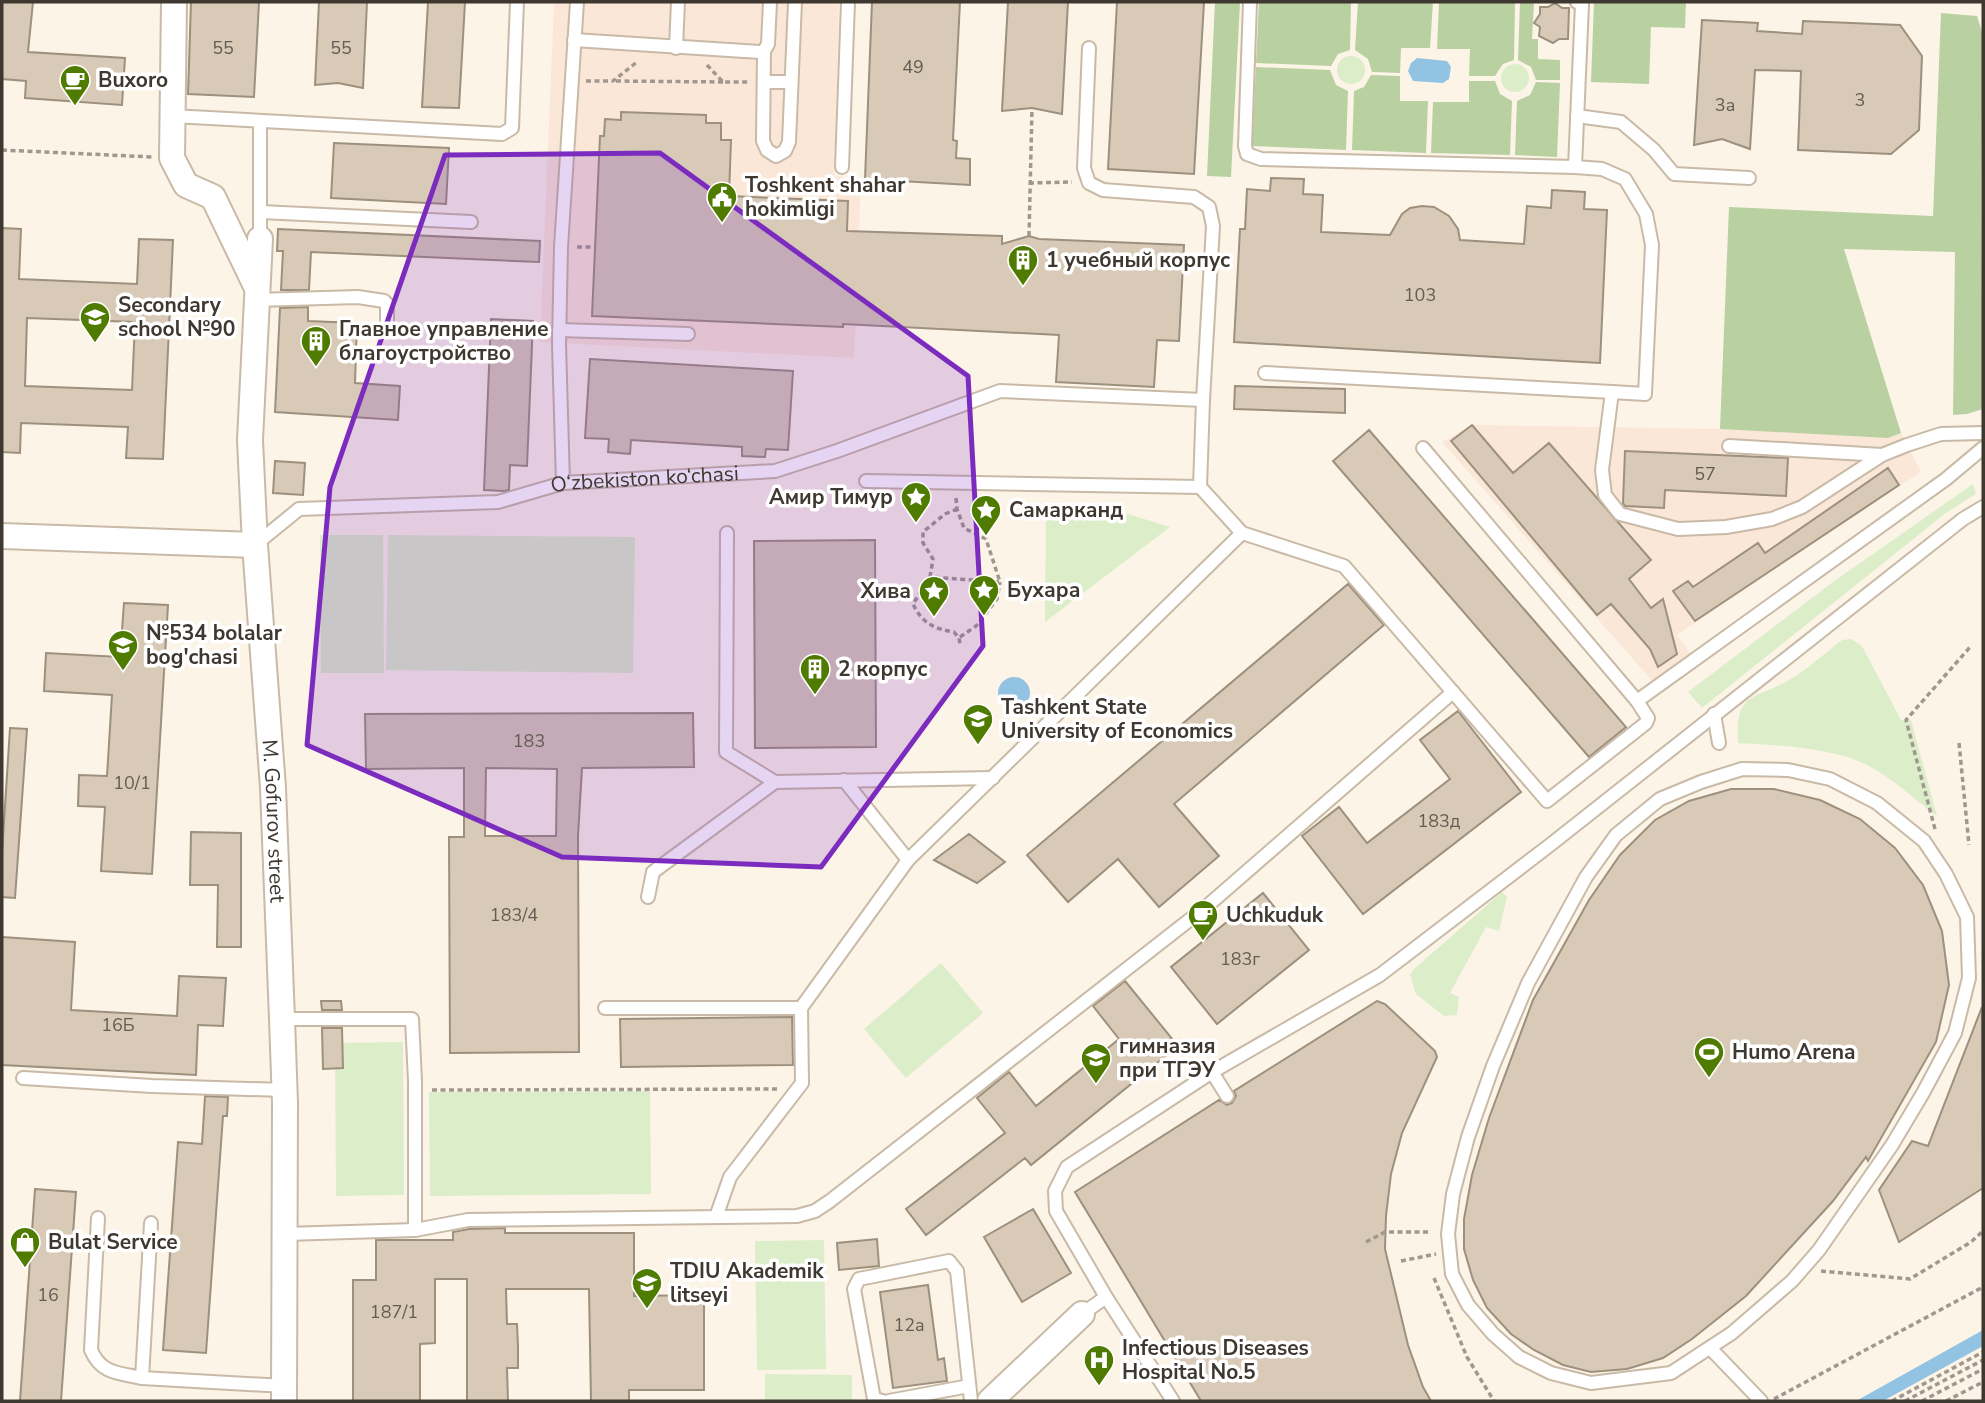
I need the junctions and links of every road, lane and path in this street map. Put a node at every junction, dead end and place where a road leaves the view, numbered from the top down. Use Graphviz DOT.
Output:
graph roads {
  1 [pos="174,2"];
  2 [pos="517,2"];
  3 [pos="577,2"];
  4 [pos="678,2"];
  5 [pos="770,2"];
  6 [pos="795,2"];
  7 [pos="848,2"];
  8 [pos="1250,2"];
  9 [pos="1577,2"];
  10 [pos="574,40"];
  11 [pos="676,48"];
  12 [pos="1089,48"];
  13 [pos="764,51"];
  14 [pos="648,61"];
  15 [pos="696,63"];
  16 [pos="572,81"];
  17 [pos="613,81"];
  18 [pos="723,82"];
  19 [pos="764,82"];
  20 [pos="791,82"];
  21 [pos="1032,108"];
  22 [pos="172,116"];
  23 [pos="1577,116"];
  24 [pos="260,121"];
  25 [pos="2,150"];
  26 [pos="172,158"];
  27 [pos="842,167"];
  28 [pos="1575,167"];
  29 [pos="1749,178"];
  30 [pos="1029,183"];
  31 [pos="1089,183"];
  32 [pos="261,212"];
  33 [pos="471,222"];
  34 [pos="1029,236"];
  35 [pos="260,239"];
  36 [pos="256,293"];
  37 [pos="387,328"];
  38 [pos="559,330"];
  39 [pos="688,334"];
  40 [pos="1265,373"];
  41 [pos="1612,391"];
  42 [pos="1203,400"];
  43 [pos="1983,433"];
  44 [pos="1729,446"];
  45 [pos="1423,448"];
  46 [pos="1983,448"];
  47 [pos="1882,455"];
  48 [pos="866,481"];
  49 [pos="956,482"];
  50 [pos="563,484"];
  51 [pos="1200,487"];
  52 [pos="1983,507"];
  53 [pos="957,509"];
  54 [pos="727,533"];
  55 [pos="1242,533"];
  56 [pos="2,536"];
  57 [pos="255,545"];
  58 [pos="930,577"];
  59 [pos="1000,582"];
  60 [pos="960,638"];
  61 [pos="960,644"];
  62 [pos="1971,646"];
  63 [pos="1751,684"];
  64 [pos="1766,685"];
  65 [pos="1453,692"];
  66 [pos="1637,701"];
  67 [pos="1713,714"];
  68 [pos="1719,743"];
  69 [pos="1959,743"];
  70 [pos="993,778"];
  71 [pos="845,780"];
  72 [pos="775,782"];
  73 [pos="1936,835"];
  74 [pos="1969,845"];
  75 [pos="908,860"];
  76 [pos="648,897"];
  77 [pos="604,1007"];
  78 [pos="801,1008"];
  79 [pos="282,1019"];
  80 [pos="1212,1072"];
  81 [pos="23,1078"];
  82 [pos="796,1089"];
  83 [pos="284,1090"];
  84 [pos="415,1090"];
  85 [pos="1227,1096"];
  86 [pos="716,1217"];
  87 [pos="98,1218"];
  88 [pos="151,1223"];
  89 [pos="415,1230"];
  90 [pos="1430,1231"];
  91 [pos="1983,1232"];
  92 [pos="285,1234"];
  93 [pos="1366,1242"];
  94 [pos="1438,1254"];
  95 [pos="1401,1261"];
  96 [pos="1815,1270"];
  97 [pos="1434,1282"];
  98 [pos="1983,1287"];
  99 [pos="1107,1297"];
  100 [pos="1082,1314"];
  101 [pos="1710,1348"];
  102 [pos="1983,1352"];
  103 [pos="1983,1360"];
  104 [pos="1983,1369"];
  105 [pos="142,1378"];
  106 [pos="1962,1380"];
  107 [pos="1983,1382"];
  108 [pos="969,1386"];
  109 [pos="1967,1391"];
  110 [pos="284,1393"];
  111 [pos="883,1401"];
  112 [pos="889,1401"];
  113 [pos="971,1401"];
  114 [pos="990,1401"];
  115 [pos="1174,1401"];
  116 [pos="1494,1401"];
  117 [pos="1761,1401"];
  118 [pos="1770,1401"];
  119 [pos="1892,1401"];
  120 [pos="1905,1401"];
  121 [pos="1922,1401"];
  122 [pos="1946,1401"];
  1 -- 22 [label="street"];
  2 -- 24 [label="lane"];
  3 -- 10 [label="lane"];
  4 -- 11 [label="lane"];
  5 -- 13 [label="lane"];
  6 -- 20 [label="lane"];
  7 -- 27 [label="lane"];
  8 -- 28 [label="lane"];
  9 -- 23 [label="lane"];
  10 -- 11 [label="lane"];
  10 -- 16 [label="lane"];
  11 -- 13 [label="lane"];
  12 -- 31 [label="lane"];
  13 -- 19 [label="lane"];
  14 -- 17 [label="path"];
  15 -- 18 [label="path"];
  16 -- 17 [label="path"];
  16 -- 38 [label="lane"];
  17 -- 18 [label="path"];
  18 -- 19 [label="path"];
  19 -- 20 [label="lane"];
  19 -- 20 [label="lane"];
  21 -- 30 [label="path"];
  22 -- 24 [label="lane"];
  22 -- 26 [label="street"];
  23 -- 28 [label="lane"];
  23 -- 29 [label="lane"];
  24 -- 32 [label="lane"];
  25 -- 26 [label="path"];
  26 -- 36 [label="street"];
  28 -- 41 [label="lane"];
  30 -- 31 [label="path"];
  30 -- 34 [label="path"];
  31 -- 42 [label="lane"];
  32 -- 33 [label="lane"];
  32 -- 35 [label="lane"];
  35 -- 36 [label="street, M. Gofurov street"];
  36 -- 37 [label="lane"];
  36 -- 57 [label="street, M. Gofurov street"];
  38 -- 39 [label="lane"];
  38 -- 50 [label="lane"];
  40 -- 41 [label="lane"];
  41 -- 47 [label="lane"];
  42 -- 50 [label="lane, O‘zbekiston ko‘chasi"];
  42 -- 51 [label="lane"];
  43 -- 47 [label="lane"];
  44 -- 47 [label="lane"];
  45 -- 66 [label="lane"];
  46 -- 66 [label="lane"];
  48 -- 49 [label="lane"];
  49 -- 51 [label="lane"];
  49 -- 53 [label="path"];
  50 -- 57 [label="lane, O‘zbekiston ko‘chasi"];
  51 -- 55 [label="lane"];
  52 -- 63 [label="lane"];
  53 -- 58 [label="path"];
  53 -- 59 [label="path"];
  54 -- 72 [label="lane"];
  55 -- 65 [label="lane"];
  55 -- 70 [label="lane"];
  56 -- 57 [label="street"];
  57 -- 79 [label="street, M. Gofurov street"];
  58 -- 59 [label="path"];
  58 -- 60 [label="path"];
  59 -- 60 [label="path"];
  60 -- 61 [label="path"];
  62 -- 73 [label="path"];
  63 -- 64 [label="lane"];
  63 -- 67 [label="lane"];
  65 -- 66 [label="lane"];
  65 -- 86 [label="lane"];
  67 -- 68 [label="lane"];
  67 -- 80 [label="lane"];
  69 -- 74 [label="path"];
  70 -- 71 [label="lane"];
  70 -- 75 [label="lane"];
  71 -- 72 [label="lane"];
  71 -- 75 [label="lane"];
  72 -- 76 [label="lane"];
  75 -- 78 [label="lane"];
  77 -- 78 [label="lane"];
  78 -- 82 [label="lane"];
  79 -- 83 [label="street, M. Gofurov street"];
  79 -- 84 [label="lane"];
  80 -- 85 [label="lane"];
  80 -- 99 [label="lane"];
  81 -- 83 [label="lane"];
  82 -- 84 [label="path"];
  82 -- 86 [label="lane"];
  83 -- 92 [label="street, M. Gofurov street"];
  84 -- 89 [label="lane"];
  86 -- 89 [label="lane"];
  87 -- 105 [label="lane"];
  88 -- 105 [label="lane"];
  89 -- 92 [label="lane"];
  90 -- 93 [label="path"];
  91 -- 96 [label="path"];
  92 -- 110 [label="street, M. Gofurov street"];
  94 -- 95 [label="path"];
  97 -- 116 [label="path"];
  98 -- 118 [label="path"];
  99 -- 100 [label="lane"];
  99 -- 115 [label="lane"];
  100 -- 114 [label="street"];
  101 -- 101 [label="lane"];
  101 -- 117 [label="lane"];
  102 -- 119 [label="path"];
  103 -- 120 [label="path"];
  104 -- 106 [label="path"];
  105 -- 110 [label="lane"];
  106 -- 109 [label="path"];
  106 -- 121 [label="path"];
  107 -- 109 [label="path"];
  108 -- 111 [label="lane"];
  108 -- 112 [label="lane"];
  108 -- 113 [label="lane"];
  109 -- 122 [label="path"];
}
